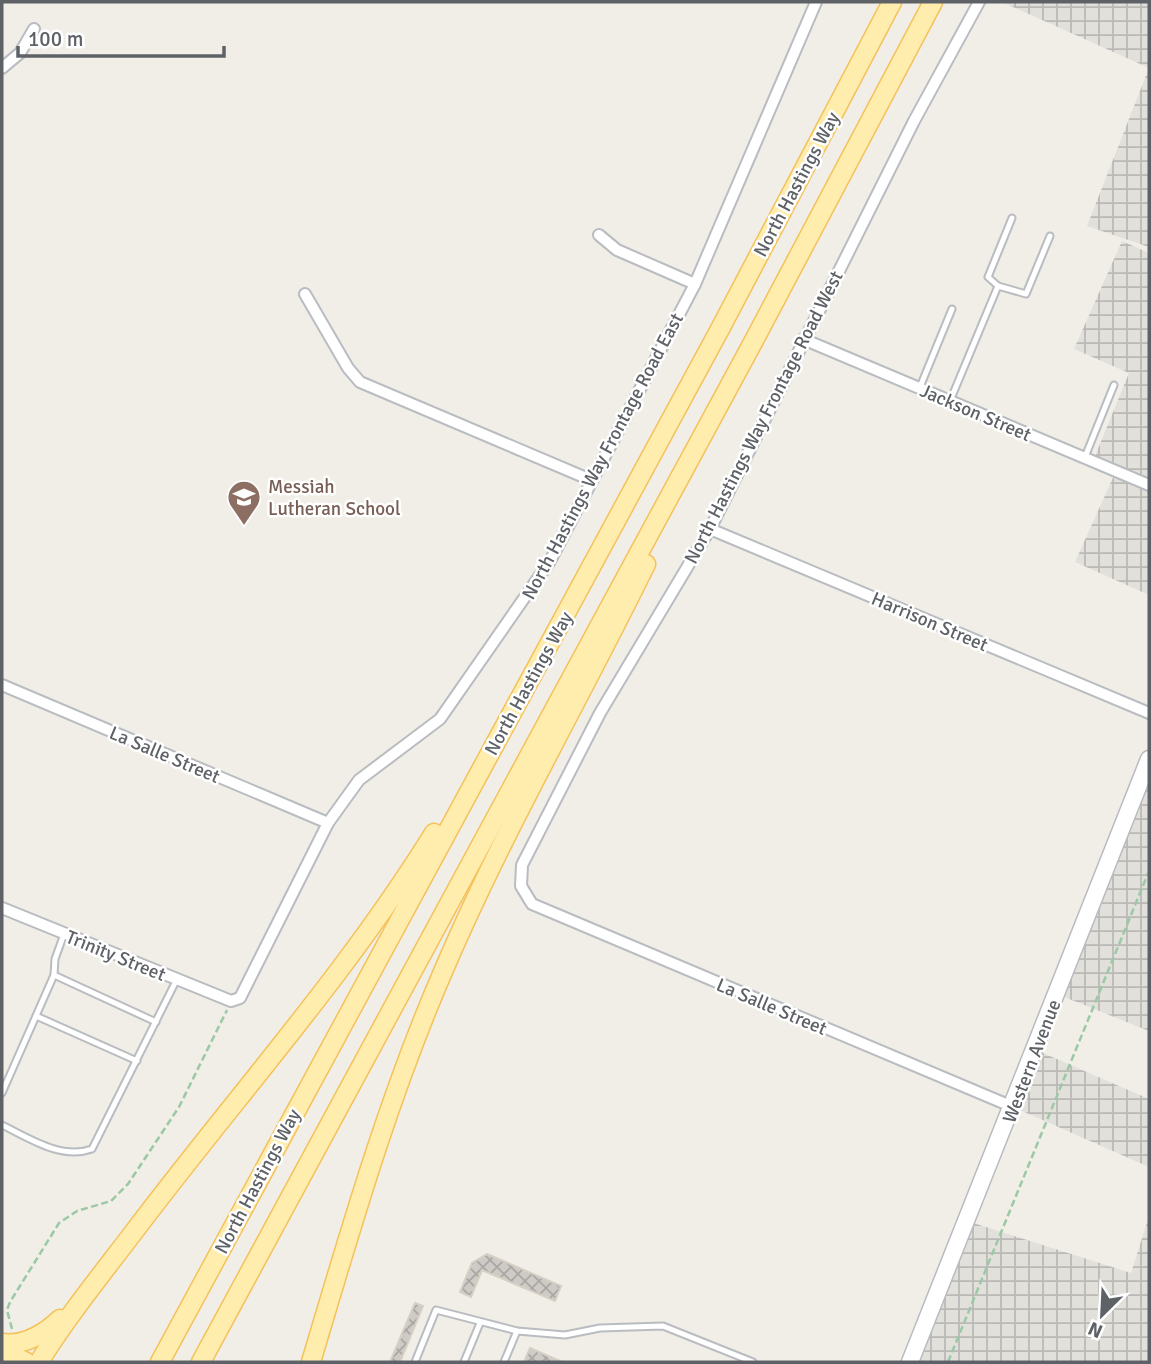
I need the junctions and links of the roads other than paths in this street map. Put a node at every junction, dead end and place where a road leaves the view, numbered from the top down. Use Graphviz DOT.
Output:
graph roads {
  1 [pos="816,2"];
  2 [pos="892,2"];
  3 [pos="933,2"];
  4 [pos="979,2"];
  5 [pos="34,29"];
  6 [pos="2,68"];
  7 [pos="1012,218"];
  8 [pos="599,235"];
  9 [pos="1050,236"];
  10 [pos="695,284"];
  11 [pos="998,286"];
  12 [pos="305,294"];
  13 [pos="952,309"];
  14 [pos="803,339"];
  15 [pos="751,346"];
  16 [pos="1114,385"];
  17 [pos="919,388"];
  18 [pos="950,401"];
  19 [pos="1085,457"];
  20 [pos="591,480"];
  21 [pos="1149,485"];
  22 [pos="710,529"];
  23 [pos="571,605"];
  24 [pos="2,685"];
  25 [pos="1149,713"];
  26 [pos="1149,759"];
  27 [pos="328,822"];
  28 [pos="532,904"];
  29 [pos="2,908"];
  30 [pos="64,933"];
  31 [pos="54,975"];
  32 [pos="177,979"];
  33 [pos="231,1001"];
  34 [pos="36,1016"];
  35 [pos="156,1022"];
  36 [pos="137,1061"];
  37 [pos="2,1093"];
  38 [pos="1013,1107"];
  39 [pos="2,1125"];
  40 [pos="90,1290"];
  41 [pos="480,1324"];
  42 [pos="517,1331"];
  43 [pos="2,1343"];
  44 [pos="2,1350"];
  45 [pos="26,1362"];
  46 [pos="39,1362"];
  47 [pos="160,1362"];
  48 [pos="201,1362"];
  49 [pos="311,1362"];
  50 [pos="415,1362"];
  51 [pos="464,1362"];
  52 [pos="504,1362"];
  53 [pos="753,1362"];
  54 [pos="910,1362"];
  1 -- 10 [label="street, North Hastings Way Frontage Road East"];
  2 -- 23 [label="main road, North Hastings Way"];
  3 -- 15 [label="main road, North Hastings Way"];
  4 -- 14 [label="street, North Hastings Way Frontage Road West"];
  5 -- 6 [label="street"];
  7 -- 11 [label="lane"];
  8 -- 10 [label="street"];
  9 -- 11 [label="lane"];
  10 -- 20 [label="street, North Hastings Way Frontage Road East"];
  11 -- 18 [label="lane"];
  12 -- 20 [label="street"];
  13 -- 17 [label="lane"];
  14 -- 17 [label="street, Jackson Street"];
  14 -- 22 [label="street, North Hastings Way Frontage Road West"];
  15 -- 48 [label="main road, North Hastings Way"];
  15 -- 49 [label="main road"];
  16 -- 19 [label="lane"];
  17 -- 18 [label="street, Jackson Street"];
  18 -- 19 [label="street, Jackson Street"];
  19 -- 21 [label="street, Jackson Street"];
  20 -- 27 [label="street, North Hastings Way Frontage Road East"];
  22 -- 25 [label="street, Harrison Street"];
  22 -- 28 [label="street, North Hastings Way Frontage Road West"];
  23 -- 40 [label="main road"];
  23 -- 47 [label="main road, North Hastings Way"];
  24 -- 27 [label="street, La Salle Street"];
  26 -- 38 [label="street, Western Avenue"];
  27 -- 33 [label="street, North Hastings Way Frontage Road East"];
  28 -- 38 [label="street, La Salle Street"];
  29 -- 30 [label="street, Trinity Street"];
  30 -- 31 [label="lane"];
  30 -- 32 [label="street, Trinity Street"];
  31 -- 34 [label="lane"];
  31 -- 35 [label="lane"];
  32 -- 33 [label="street, Trinity Street"];
  32 -- 35 [label="lane"];
  34 -- 36 [label="lane"];
  34 -- 37 [label="lane"];
  35 -- 36 [label="lane"];
  36 -- 39 [label="lane"];
  38 -- 54 [label="street, Western Avenue"];
  40 -- 43 [label="main road"];
  40 -- 46 [label="main road"];
  41 -- 42 [label="lane"];
  41 -- 50 [label="lane"];
  41 -- 51 [label="lane"];
  42 -- 52 [label="lane"];
  42 -- 53 [label="lane"];
  44 -- 45 [label="main road"];
}
